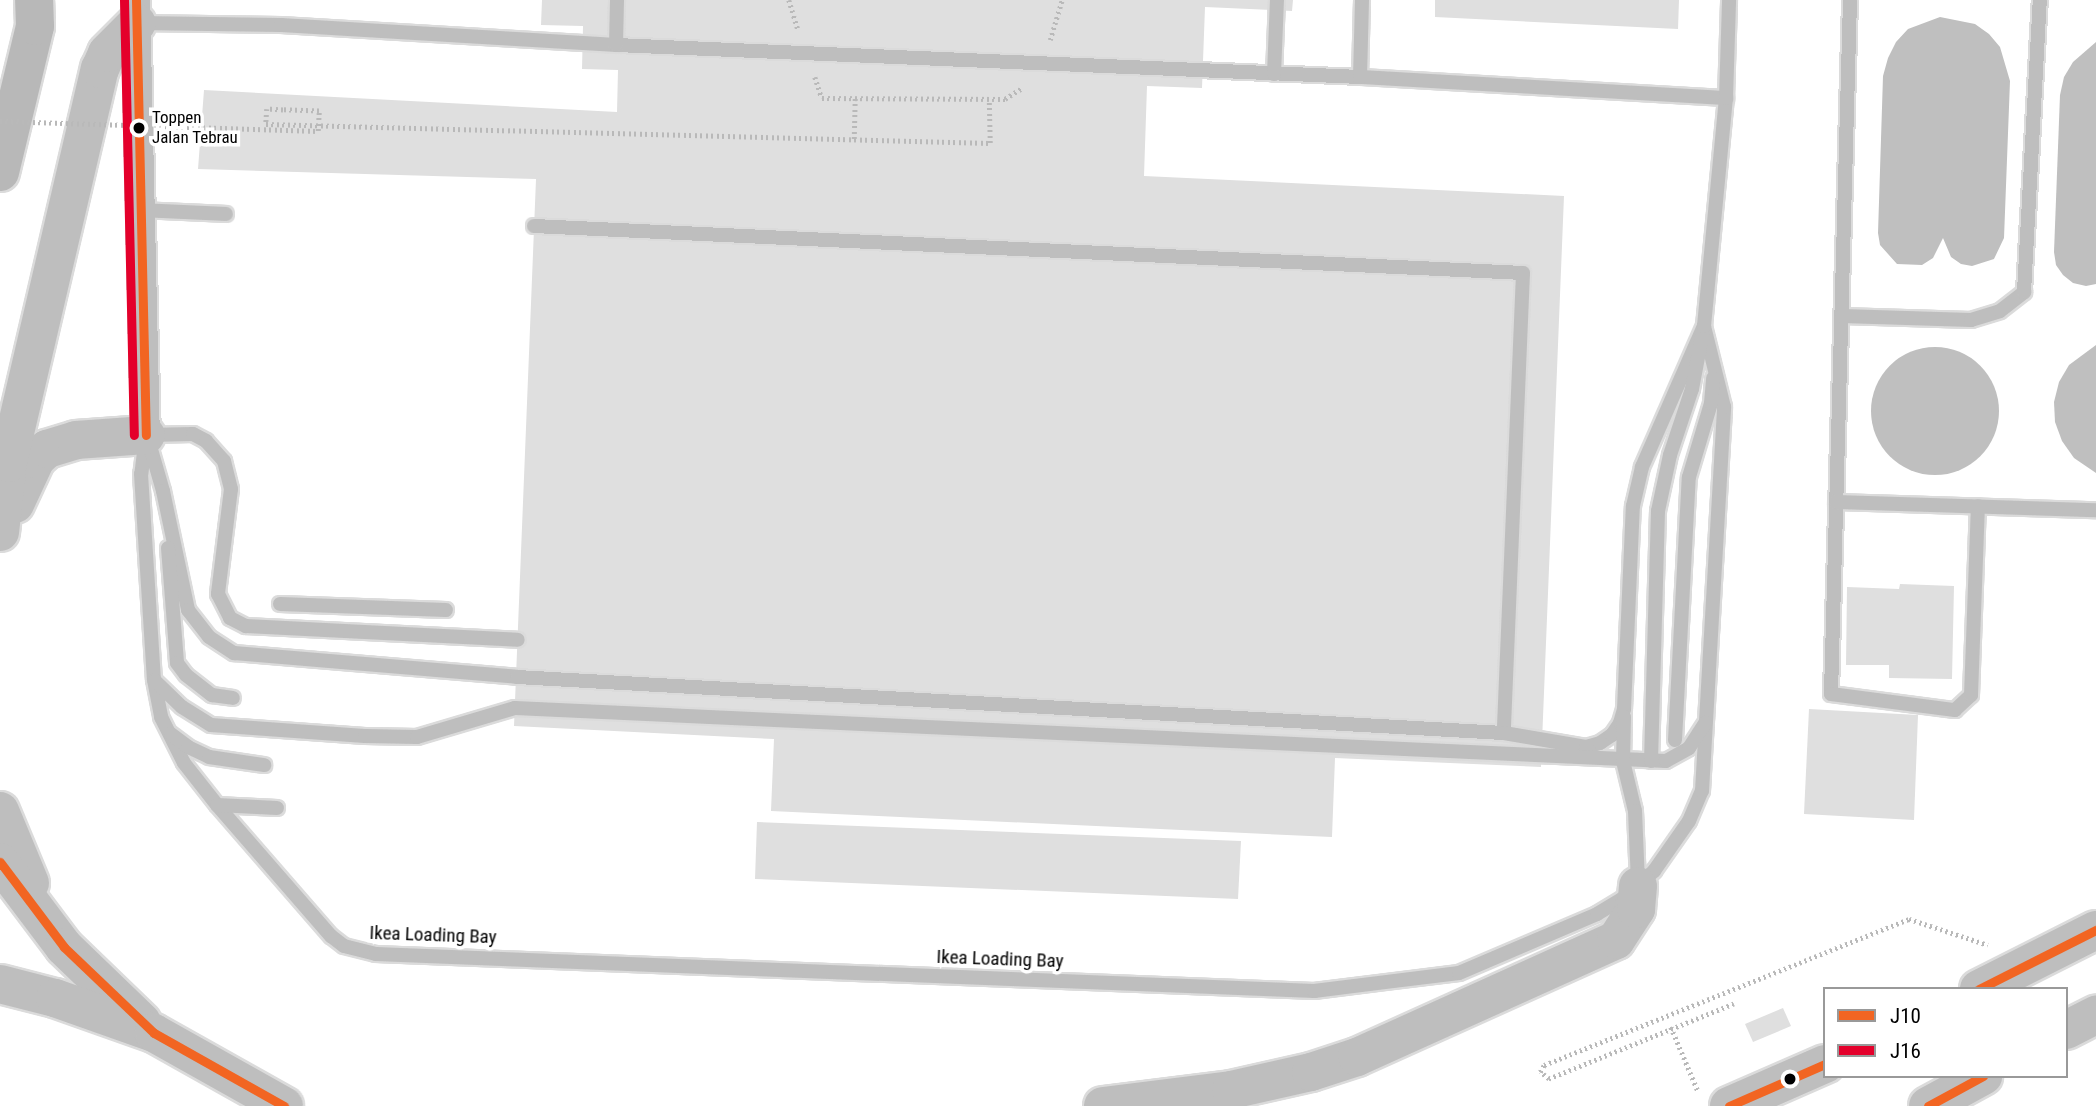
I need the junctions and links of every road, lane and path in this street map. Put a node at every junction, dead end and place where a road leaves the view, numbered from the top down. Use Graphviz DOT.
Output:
graph roads {
  1 [pos="617,0"];
  2 [pos="1277,0"];
  3 [pos="1362,0"];
  4 [pos="1729,0"];
  5 [pos="1850,0"];
  6 [pos="2040,0"];
  7 [pos="136,12"];
  8 [pos="34,13"];
  9 [pos="616,45"];
  10 [pos="1274,74"];
  11 [pos="1360,77"];
  12 [pos="855,98"];
  13 [pos="1726,98"];
  14 [pos="989,99"];
  15 [pos="0,121"];
  16 [pos="853,139"];
  17 [pos="0,172"];
  18 [pos="141,210"];
  19 [pos="226,214"];
  20 [pos="534,226"];
  21 [pos="1842,316"];
  22 [pos="1704,326"];
  23 [pos="1714,366"];
  24 [pos="146,435"];
  25 [pos="163,491"];
  26 [pos="1836,502"];
  27 [pos="1978,506"];
  28 [pos="2096,510"];
  29 [pos="0,534"];
  30 [pos="280,604"];
  31 [pos="446,610"];
  32 [pos="518,640"];
  33 [pos="153,680"];
  34 [pos="233,698"];
  35 [pos="1624,709"];
  36 [pos="1706,721"];
  37 [pos="167,731"];
  38 [pos="1504,733"];
  39 [pos="1675,740"];
  40 [pos="1623,761"];
  41 [pos="1651,761"];
  42 [pos="264,765"];
  43 [pos="217,805"];
  44 [pos="277,808"];
  45 [pos="0,811"];
  46 [pos="0,862"];
  47 [pos="1638,886"];
  48 [pos="49,926"];
  49 [pos="2096,930"];
  50 [pos="2038,960"];
  51 [pos="0,984"];
  52 [pos="1983,987"];
  53 [pos="1734,1004"];
  54 [pos="2096,1015"];
  55 [pos="1671,1027"];
  56 [pos="2068,1029"];
  57 [pos="154,1033"];
  58 [pos="1823,1065"];
  59 [pos="1979,1078"];
  60 [pos="1715,1100"];
  61 [pos="284,1106"];
  62 [pos="1103,1106"];
  63 [pos="1928,1106"];
  1 -- 9 [label="lane"];
  2 -- 10 [label="lane"];
  3 -- 11 [label="lane"];
  4 -- 13 [label="lane"];
  5 -- 21 [label="lane"];
  6 -- 21 [label="lane"];
  7 -- 9 [label="lane"];
  7 -- 18 [label="street"];
  7 -- 29 [label="highway"];
  8 -- 17 [label="main road"];
  9 -- 10 [label="lane"];
  10 -- 11 [label="lane"];
  11 -- 13 [label="lane"];
  12 -- 16 [label="path"];
  13 -- 22 [label="lane"];
  14 -- 16 [label="path"];
  15 -- 16 [label="path, bridge"];
  18 -- 19 [label="lane"];
  18 -- 24 [label="street"];
  20 -- 38 [label="lane"];
  21 -- 26 [label="lane"];
  22 -- 23 [label="lane, Ikea Loading Bay"];
  22 -- 35 [label="lane"];
  22 -- 41 [label="lane"];
  23 -- 36 [label="lane, Ikea Loading Bay"];
  23 -- 39 [label="lane"];
  24 -- 25 [label="lane"];
  24 -- 29 [label="highway"];
  24 -- 32 [label="lane"];
  24 -- 33 [label="lane, Ikea Loading Bay"];
  25 -- 34 [label="lane"];
  25 -- 38 [label="lane"];
  26 -- 27 [label="lane"];
  26 -- 27 [label="lane"];
  27 -- 28 [label="lane"];
  30 -- 31 [label="lane"];
  33 -- 37 [label="lane, Ikea Loading Bay"];
  33 -- 40 [label="lane"];
  35 -- 38 [label="lane"];
  35 -- 40 [label="lane"];
  36 -- 41 [label="lane"];
  36 -- 47 [label="lane, Ikea Loading Bay"];
  37 -- 42 [label="lane"];
  37 -- 43 [label="lane, Ikea Loading Bay"];
  40 -- 41 [label="lane"];
  40 -- 47 [label="lane"];
  43 -- 44 [label="lane"];
  43 -- 47 [label="lane, Ikea Loading Bay"];
  45 -- 48 [label="highway"];
  46 -- 48 [label="highway"];
  47 -- 62 [label="highway"];
  48 -- 57 [label="highway"];
  49 -- 50 [label="highway"];
  50 -- 52 [label="highway"];
  50 -- 55 [label="path"];
  51 -- 57 [label="highway"];
  53 -- 55 [label="path"];
  54 -- 56 [label="highway"];
  55 -- 60 [label="path"];
  57 -- 61 [label="highway"];
  58 -- 60 [label="highway"];
  59 -- 63 [label="highway"];
}
